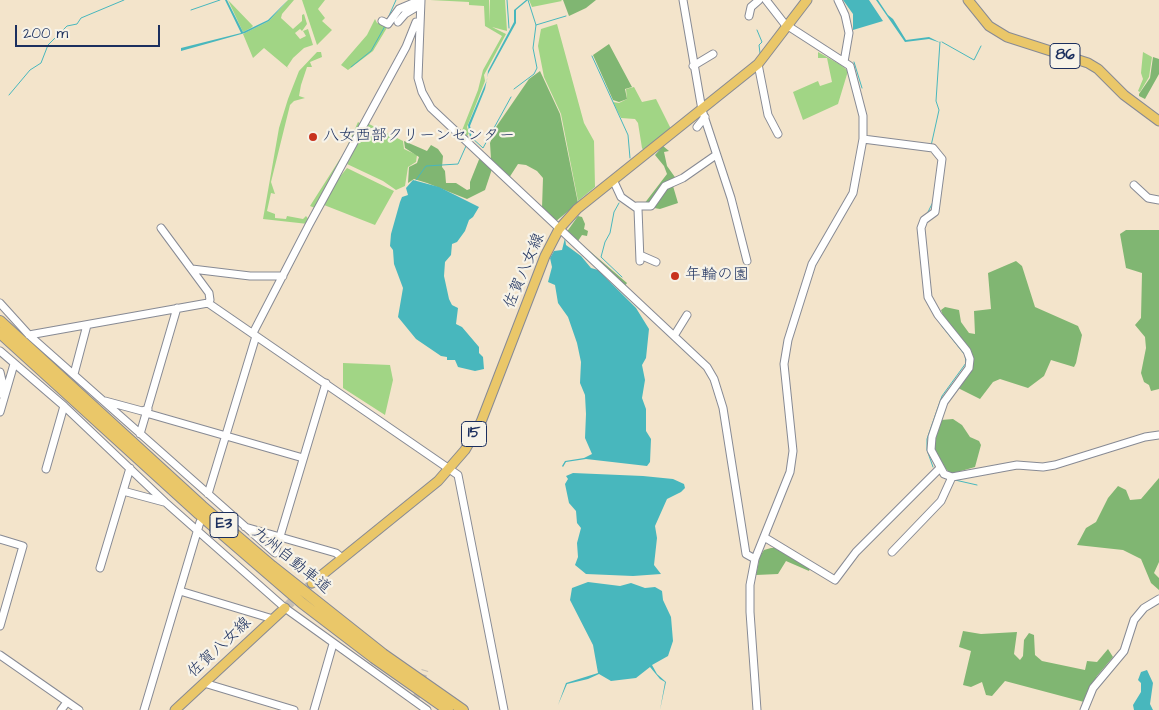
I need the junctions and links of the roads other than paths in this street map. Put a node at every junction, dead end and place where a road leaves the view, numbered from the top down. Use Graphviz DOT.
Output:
graph roads {
  1 [pos="683,0"];
  2 [pos="760,0"];
  3 [pos="766,0"];
  4 [pos="807,0"];
  5 [pos="838,0"];
  6 [pos="968,0"];
  7 [pos="420,2"];
  8 [pos="749,16"];
  9 [pos="418,17"];
  10 [pos="382,21"];
  11 [pos="398,22"];
  12 [pos="788,27"];
  13 [pos="713,54"];
  14 [pos="844,62"];
  15 [pos="758,64"];
  16 [pos="693,66"];
  17 [pos="704,114"];
  18 [pos="1159,121"];
  19 [pos="697,127"];
  20 [pos="778,134"];
  21 [pos="863,139"];
  22 [pos="716,155"];
  23 [pos="615,184"];
  24 [pos="1134,185"];
  25 [pos="1159,200"];
  26 [pos="637,206"];
  27 [pos="161,228"];
  28 [pos="559,229"];
  29 [pos="747,261"];
  30 [pos="656,262"];
  31 [pos="192,269"];
  32 [pos="283,276"];
  33 [pos="0,303"];
  34 [pos="208,303"];
  35 [pos="177,308"];
  36 [pos="687,315"];
  37 [pos="0,321"];
  38 [pos="87,325"];
  39 [pos="0,333"];
  40 [pos="29,335"];
  41 [pos="254,335"];
  42 [pos="674,336"];
  43 [pos="0,351"];
  44 [pos="14,364"];
  45 [pos="0,372"];
  46 [pos="74,374"];
  47 [pos="326,383"];
  48 [pos="0,394"];
  49 [pos="101,400"];
  50 [pos="64,406"];
  51 [pos="147,411"];
  52 [pos="0,412"];
  53 [pos="140,434"];
  54 [pos="225,435"];
  55 [pos="1159,435"];
  56 [pos="303,458"];
  57 [pos="130,468"];
  58 [pos="449,468"];
  59 [pos="940,468"];
  60 [pos="46,469"];
  61 [pos="952,477"];
  62 [pos="123,491"];
  63 [pos="208,497"];
  64 [pos="166,502"];
  65 [pos="200,522"];
  66 [pos="242,526"];
  67 [pos="197,530"];
  68 [pos="281,536"];
  69 [pos="764,537"];
  70 [pos="0,539"];
  71 [pos="892,552"];
  72 [pos="341,557"];
  73 [pos="755,559"];
  74 [pos="100,568"];
  75 [pos="312,583"];
  76 [pos="180,591"];
  77 [pos="1159,599"];
  78 [pos="286,608"];
  79 [pos="273,618"];
  80 [pos="0,626"];
  81 [pos="333,644"];
  82 [pos="0,655"];
  83 [pos="204,683"];
  84 [pos="415,701"];
  85 [pos="68,702"];
  86 [pos="62,710"];
  87 [pos="79,710"];
  88 [pos="144,710"];
  89 [pos="175,710"];
  90 [pos="294,710"];
  91 [pos="314,710"];
  92 [pos="412,710"];
  93 [pos="427,710"];
  94 [pos="448,710"];
  95 [pos="463,710"];
  96 [pos="504,710"];
  97 [pos="757,710"];
  98 [pos="1084,710"];
  1 -- 16 [label="street"];
  2 -- 8 [label="street"];
  3 -- 12 [label="street"];
  4 -- 12 [label="main road, 佐賀八女線 / 15"];
  5 -- 14 [label="street"];
  6 -- 18 [label="main road, 86"];
  7 -- 9 [label="street"];
  7 -- 10 [label="street"];
  7 -- 11 [label="street"];
  9 -- 28 [label="street"];
  9 -- 32 [label="street"];
  12 -- 14 [label="street"];
  12 -- 15 [label="main road, 佐賀八女線 / 15"];
  13 -- 16 [label="street"];
  14 -- 21 [label="street"];
  15 -- 17 [label="main road, 佐賀八女線 / 15"];
  15 -- 20 [label="street"];
  16 -- 17 [label="street"];
  17 -- 19 [label="street"];
  17 -- 22 [label="street"];
  17 -- 28 [label="main road, 佐賀八女線 / 15"];
  21 -- 59 [label="street"];
  21 -- 69 [label="street"];
  22 -- 26 [label="street"];
  22 -- 29 [label="street"];
  23 -- 26 [label="street"];
  24 -- 25 [label="street"];
  26 -- 30 [label="street"];
  27 -- 31 [label="street"];
  28 -- 42 [label="street"];
  28 -- 58 [label="main road, 佐賀八女線 / 15"];
  31 -- 32 [label="street"];
  31 -- 34 [label="street"];
  32 -- 41 [label="street"];
  33 -- 40 [label="street"];
  34 -- 35 [label="street"];
  34 -- 41 [label="street"];
  35 -- 38 [label="street"];
  35 -- 51 [label="street"];
  36 -- 42 [label="street"];
  37 -- 95 [label="highway, 九州自動車道 / E3"];
  38 -- 40 [label="street"];
  38 -- 46 [label="street"];
  39 -- 94 [label="highway, 九州自動車道 / E3"];
  40 -- 46 [label="street"];
  41 -- 47 [label="street"];
  41 -- 54 [label="street"];
  42 -- 73 [label="street"];
  43 -- 44 [label="street"];
  44 -- 50 [label="street"];
  44 -- 52 [label="street"];
  45 -- 48 [label="street"];
  46 -- 49 [label="street"];
  47 -- 56 [label="street"];
  47 -- 58 [label="street"];
  49 -- 51 [label="street"];
  49 -- 53 [label="street"];
  50 -- 57 [label="street"];
  50 -- 60 [label="street"];
  51 -- 53 [label="street"];
  51 -- 54 [label="street"];
  53 -- 63 [label="street"];
  54 -- 56 [label="street"];
  54 -- 63 [label="street"];
  55 -- 61 [label="street"];
  56 -- 68 [label="street"];
  57 -- 62 [label="street"];
  57 -- 64 [label="street"];
  58 -- 72 [label="main road, 佐賀八女線 / 15"];
  58 -- 96 [label="street"];
  59 -- 61 [label="street"];
  59 -- 69 [label="street"];
  61 -- 71 [label="street"];
  62 -- 64 [label="street"];
  62 -- 74 [label="street"];
  63 -- 66 [label="street"];
  64 -- 67 [label="street"];
  65 -- 67 [label="street"];
  66 -- 68 [label="street"];
  66 -- 68 [label="street"];
  67 -- 76 [label="street"];
  67 -- 78 [label="street"];
  68 -- 72 [label="street"];
  69 -- 73 [label="street"];
  70 -- 80 [label="street"];
  72 -- 75 [label="main road, 佐賀八女線 / 15"];
  73 -- 97 [label="street"];
  76 -- 79 [label="street"];
  76 -- 88 [label="street"];
  77 -- 98 [label="street"];
  78 -- 79 [label="main road, 佐賀八女線"];
  78 -- 81 [label="street"];
  79 -- 83 [label="main road, 佐賀八女線"];
  81 -- 84 [label="street"];
  81 -- 91 [label="street"];
  82 -- 85 [label="street"];
  83 -- 89 [label="main road, 佐賀八女線"];
  83 -- 90 [label="street"];
  84 -- 92 [label="street"];
  84 -- 93 [label="street"];
  85 -- 86 [label="street"];
  85 -- 87 [label="street"];
}
